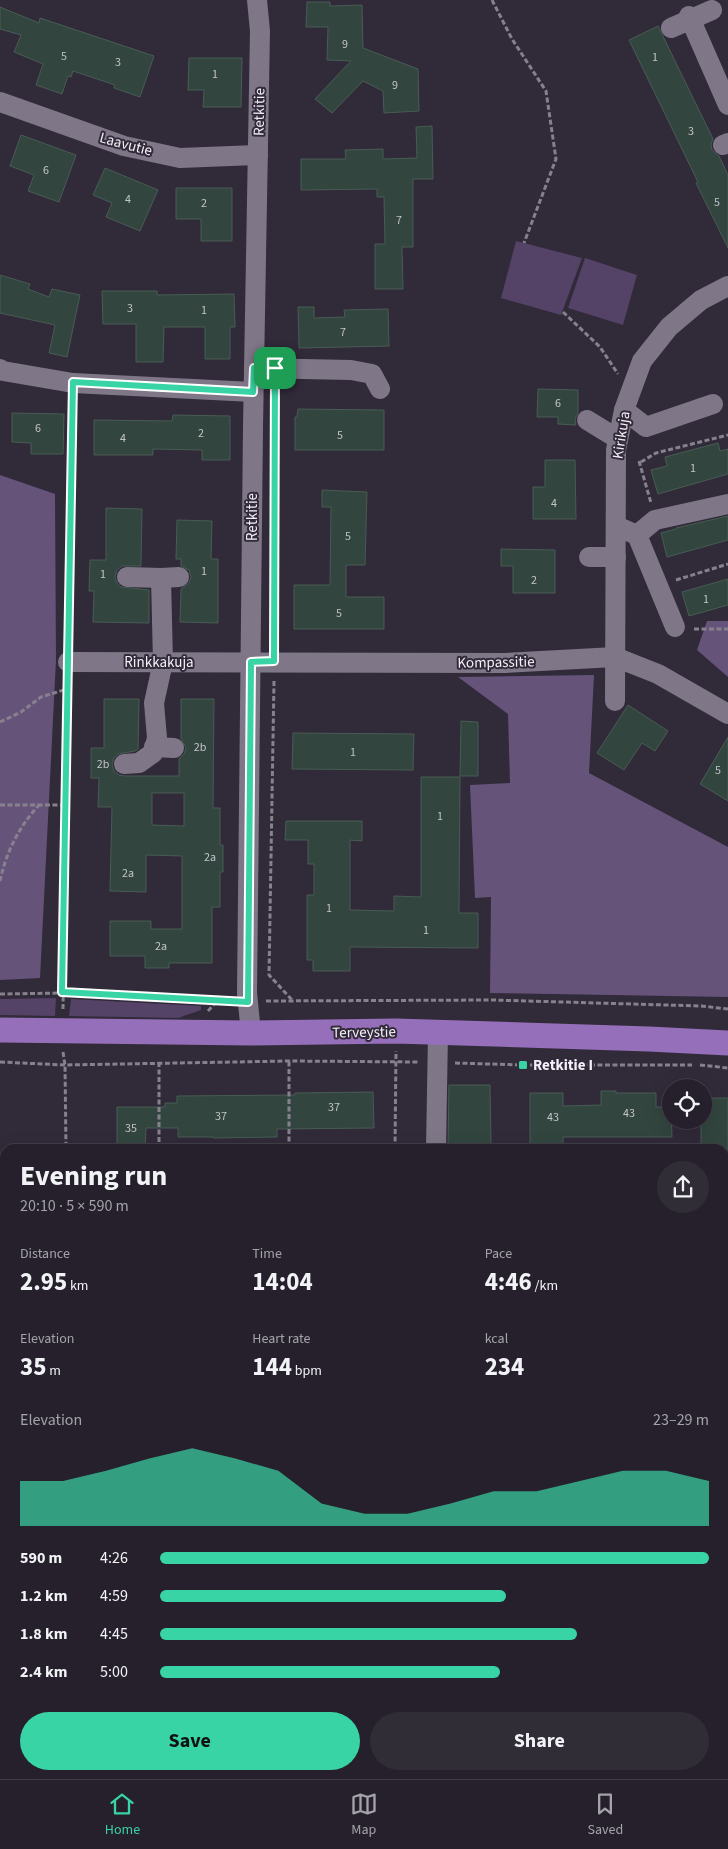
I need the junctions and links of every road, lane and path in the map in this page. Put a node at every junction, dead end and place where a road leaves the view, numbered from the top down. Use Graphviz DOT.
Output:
graph roads {
  1 [pos="257,0"];
  2 [pos="492,0"];
  3 [pos="712,10"];
  4 [pos="690,18"];
  5 [pos="671,28"];
  6 [pos="724,82"];
  7 [pos="0,102"];
  8 [pos="728,105"];
  9 [pos="258,155"];
  10 [pos="524,243"];
  11 [pos="728,286"];
  12 [pos="563,312"];
  13 [pos="254,368"];
  14 [pos="275,368"];
  15 [pos="0,369"];
  16 [pos="73,382"];
  17 [pos="380,389"];
  18 [pos="253,392"];
  19 [pos="627,402"];
  20 [pos="713,404"];
  21 [pos="587,420"];
  22 [pos="728,436"];
  23 [pos="617,448"];
  24 [pos="641,462"];
  25 [pos="728,504"];
  26 [pos="655,520"];
  27 [pos="616,526"];
  28 [pos="637,536"];
  29 [pos="589,557"];
  30 [pos="616,557"];
  31 [pos="728,564"];
  32 [pos="127,577"];
  33 [pos="658,586"];
  34 [pos="683,628"];
  35 [pos="728,629"];
  36 [pos="615,657"];
  37 [pos="274,661"];
  38 [pos="68,662"];
  39 [pos="163,662"];
  40 [pos="251,662"];
  41 [pos="67,689"];
  42 [pos="615,701"];
  43 [pos="728,714"];
  44 [pos="0,722"];
  45 [pos="154,747"];
  46 [pos="174,748"];
  47 [pos="124,764"];
  48 [pos="40,804"];
  49 [pos="0,805"];
  50 [pos="65,805"];
  51 [pos="0,881"];
  52 [pos="62,992"];
  53 [pos="0,994"];
  54 [pos="293,1000"];
  55 [pos="248,1002"];
  56 [pos="728,1009"];
  57 [pos="63,1018"];
  58 [pos="0,1030"];
  59 [pos="251,1033"];
  60 [pos="438,1033"];
  61 [pos="728,1043"];
  62 [pos="63,1048"];
  63 [pos="289,1061"];
  64 [pos="0,1062"];
  65 [pos="159,1062"];
  66 [pos="437,1062"];
  67 [pos="395,1063"];
  68 [pos="65,1065"];
  69 [pos="728,1068"];
  70 [pos="66,1144"];
  71 [pos="159,1144"];
  72 [pos="289,1144"];
  73 [pos="395,1144"];
  74 [pos="436,1144"];
  1 -- 9 [label="street, Retkitie"];
  2 -- 10 [label="path"];
  3 -- 4 [label="street"];
  4 -- 5 [label="street"];
  4 -- 6 [label="street"];
  6 -- 8 [label="street"];
  7 -- 9 [label="street, Laavutie"];
  9 -- 13 [label="street, Retkitie"];
  11 -- 19 [label="street, Kirikuja"];
  12 -- 19 [label="path"];
  13 -- 14 [label="street"];
  13 -- 18 [label="street, Retkitie"];
  14 -- 17 [label="street"];
  14 -- 37 [label="path"];
  15 -- 16 [label="street"];
  16 -- 18 [label="street"];
  16 -- 38 [label="path"];
  18 -- 40 [label="street, Retkitie"];
  19 -- 20 [label="street"];
  19 -- 23 [label="street, Kirikuja"];
  21 -- 23 [label="street"];
  22 -- 24 [label="path"];
  23 -- 24 [label="path"];
  23 -- 27 [label="street, Kirikuja"];
  24 -- 26 [label="path"];
  25 -- 26 [label="street"];
  26 -- 28 [label="street"];
  27 -- 28 [label="street"];
  27 -- 30 [label="street, Kirikuja"];
  28 -- 33 [label="street"];
  29 -- 30 [label="street"];
  30 -- 36 [label="street, Kirikuja"];
  31 -- 33 [label="path"];
  32 -- 39 [label="street"];
  33 -- 34 [label="street"];
  34 -- 35 [label="path"];
  36 -- 37 [label="street, Kompassitie"];
  36 -- 42 [label="street, Kirikuja"];
  36 -- 43 [label="street, Kompassitie"];
  37 -- 40 [label="street, Kompassitie"];
  37 -- 54 [label="path"];
  38 -- 39 [label="street, Rinkkakuja"];
  38 -- 41 [label="path"];
  39 -- 40 [label="street, Rinkkakuja"];
  39 -- 45 [label="street"];
  40 -- 55 [label="street, Retkitie"];
  41 -- 44 [label="path"];
  41 -- 50 [label="path"];
  45 -- 46 [label="street"];
  45 -- 47 [label="street"];
  48 -- 49 [label="path"];
  48 -- 50 [label="path"];
  48 -- 51 [label="path"];
  50 -- 52 [label="path"];
  52 -- 53 [label="path"];
  52 -- 55 [label="path"];
  52 -- 57 [label="path"];
  54 -- 55 [label="path"];
  54 -- 56 [label="path"];
  55 -- 59 [label="street, Retkitie"];
  58 -- 59 [label="main road, Terveystie"];
  59 -- 60 [label="main road, Terveystie"];
  60 -- 61 [label="main road, Terveystie"];
  60 -- 66 [label="street"];
  62 -- 68 [label="path"];
  63 -- 65 [label="path"];
  63 -- 67 [label="path"];
  63 -- 72 [label="path"];
  64 -- 68 [label="path"];
  65 -- 68 [label="path"];
  65 -- 71 [label="path"];
  66 -- 67 [label="path"];
  66 -- 69 [label="path"];
  66 -- 74 [label="street"];
  67 -- 73 [label="path"];
  68 -- 70 [label="path"];
}
